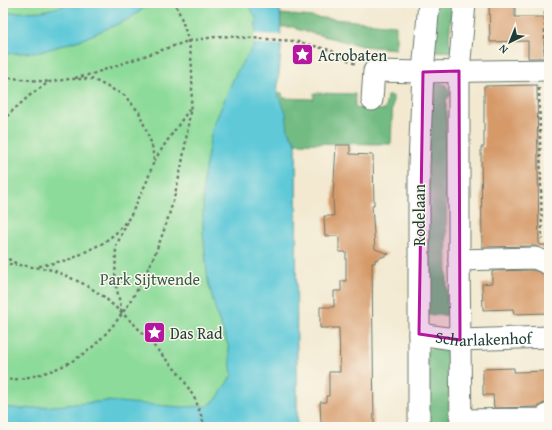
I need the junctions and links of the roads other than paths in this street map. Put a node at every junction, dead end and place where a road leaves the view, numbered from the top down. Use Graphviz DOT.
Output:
graph roads {
  1 [pos="429,3"];
  2 [pos="465,3"];
  3 [pos="544,70"];
  4 [pos="459,71"];
  5 [pos="423,72"];
  6 [pos="372,100"];
  7 [pos="459,260"];
  8 [pos="542,261"];
  9 [pos="419,334"];
  10 [pos="549,336"];
  11 [pos="460,340"];
  12 [pos="549,414"];
  13 [pos="461,424"];
  14 [pos="419,427"];
  1 -- 5 [label="street, Rodelaan"];
  2 -- 4 [label="street"];
  3 -- 4 [label="street"];
  4 -- 5 [label="street"];
  4 -- 7 [label="street"];
  5 -- 6 [label="street"];
  5 -- 9 [label="street, Rodelaan"];
  7 -- 8 [label="street"];
  7 -- 11 [label="street"];
  9 -- 11 [label="street, Scharlakenhof"];
  9 -- 14 [label="street, Rodelaan"];
  10 -- 11 [label="street, Scharlakenhof"];
  11 -- 13 [label="street"];
  12 -- 13 [label="street"];
}
